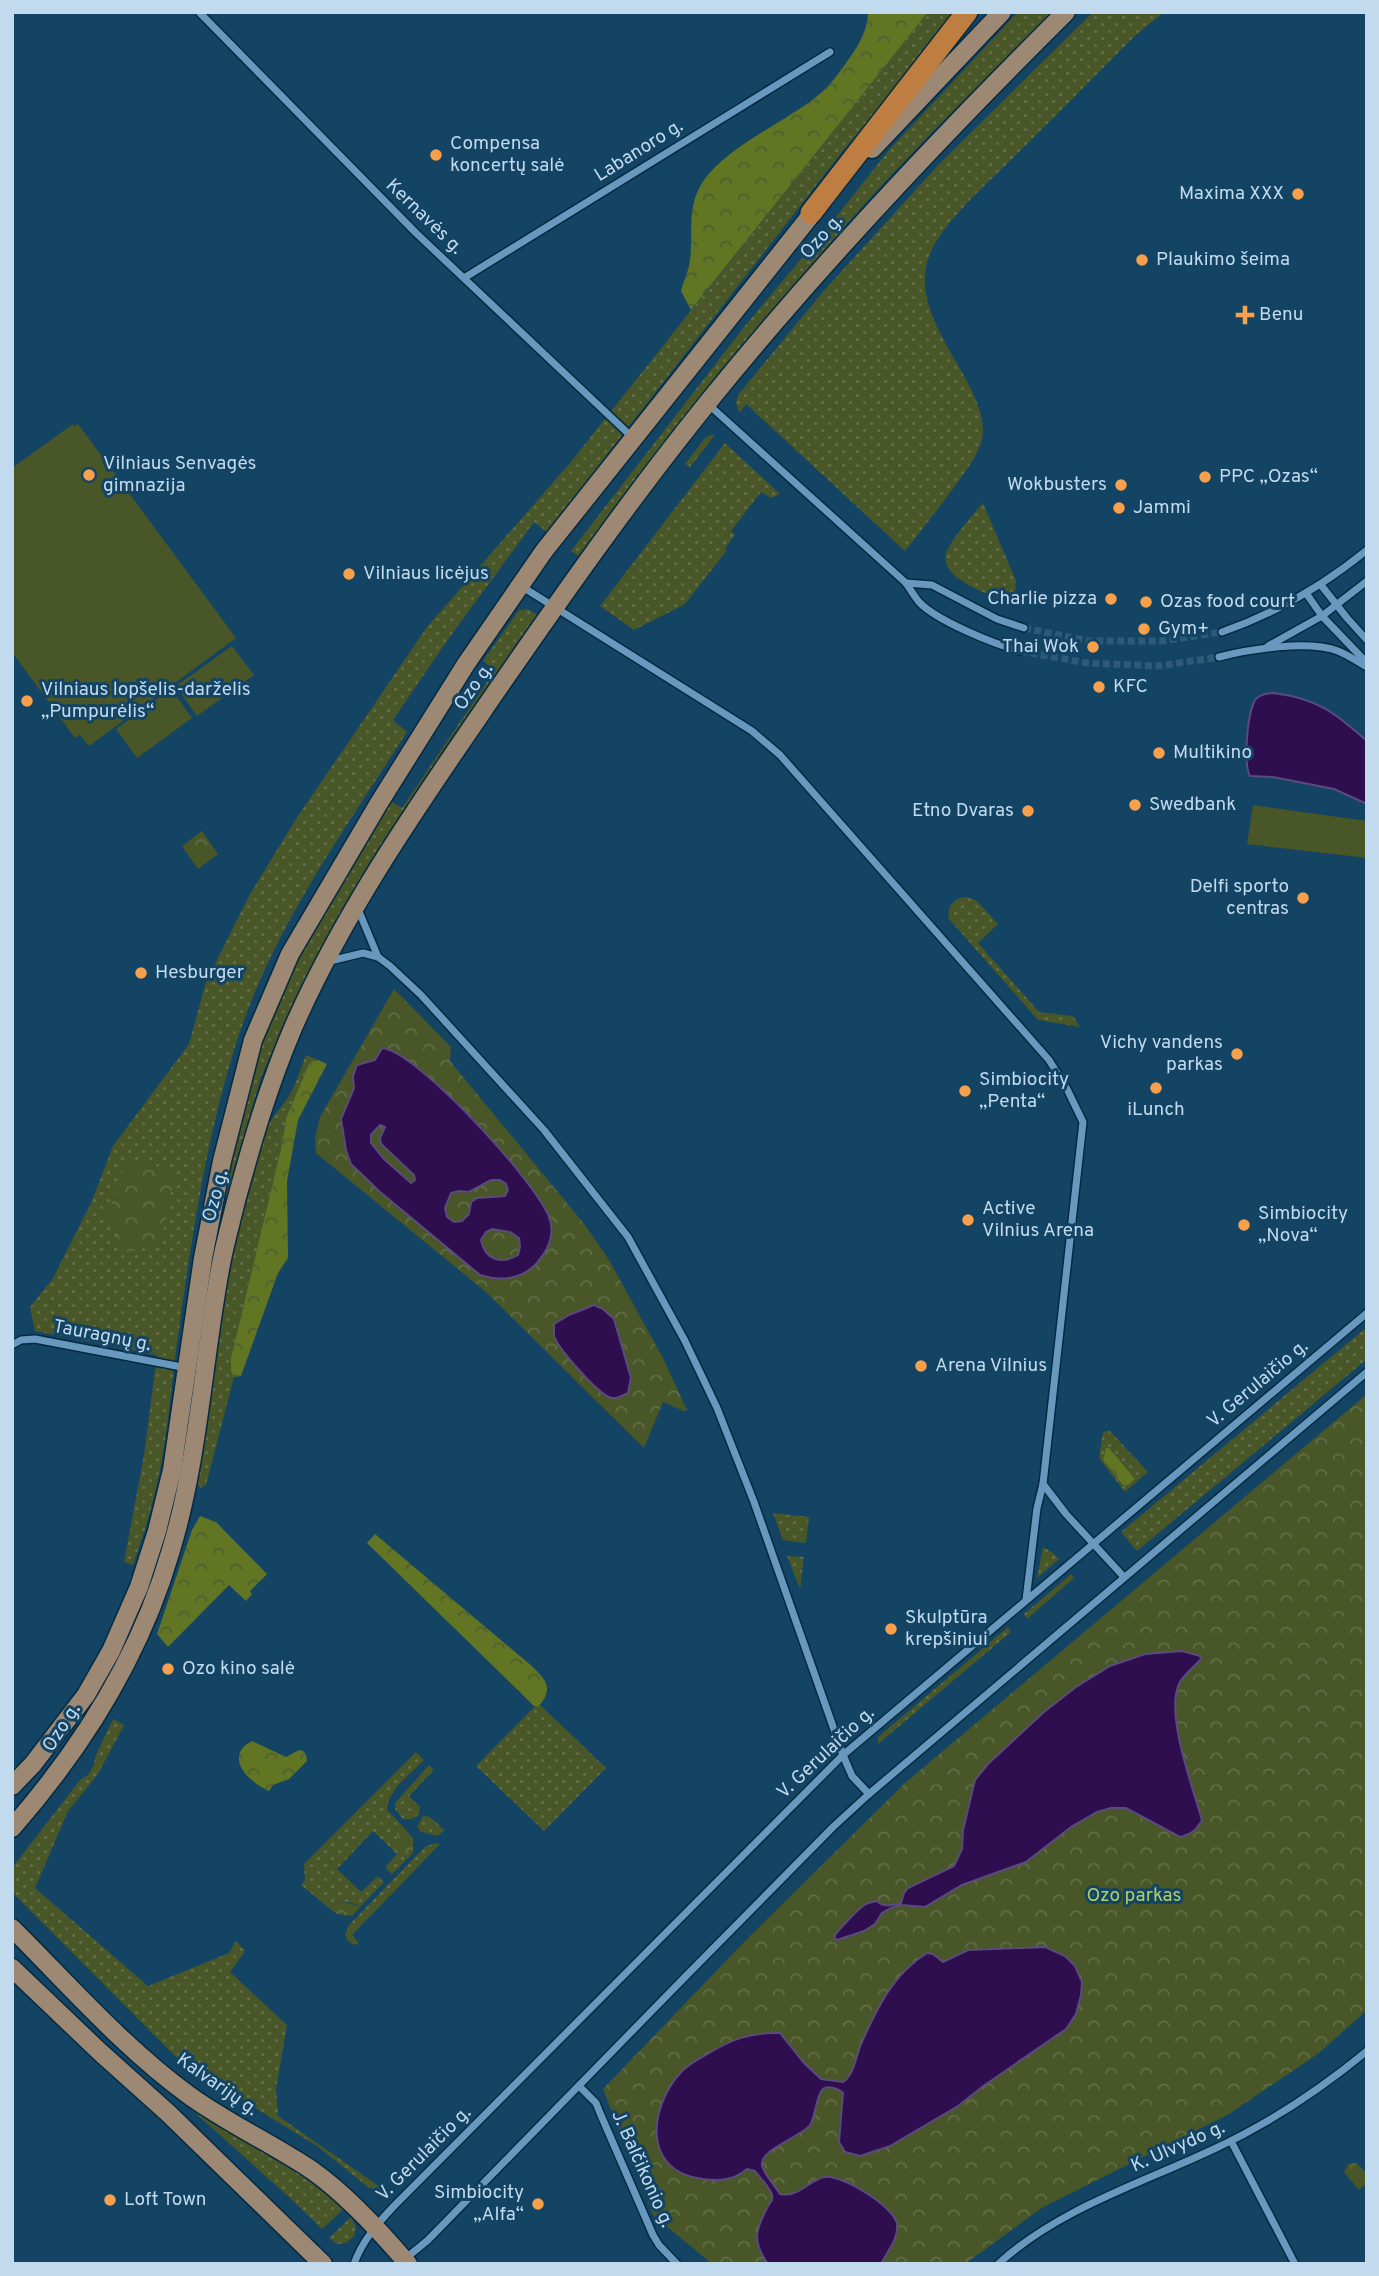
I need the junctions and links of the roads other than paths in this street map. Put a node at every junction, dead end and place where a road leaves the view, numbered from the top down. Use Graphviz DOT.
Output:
graph roads {
  1 [pos="199,12"];
  2 [pos="967,12"];
  3 [pos="1002,12"];
  4 [pos="1066,12"];
  5 [pos="830,51"];
  6 [pos="811,214"];
  7 [pos="464,278"];
  8 [pos="708,403"];
  9 [pos="633,438"];
  10 [pos="1367,550"];
  11 [pos="1367,581"];
  12 [pos="906,583"];
  13 [pos="1321,584"];
  14 [pos="520,586"];
  15 [pos="1306,593"];
  16 [pos="1336,605"];
  17 [pos="555,608"];
  18 [pos="1322,616"];
  19 [pos="1024,628"];
  20 [pos="1222,632"];
  21 [pos="1367,640"];
  22 [pos="1266,647"];
  23 [pos="1020,651"];
  24 [pos="1219,657"];
  25 [pos="1367,665"];
  26 [pos="357,906"];
  27 [pos="378,957"];
  28 [pos="325,962"];
  29 [pos="1367,1313"];
  30 [pos="12,1345"];
  31 [pos="188,1368"];
  32 [pos="1367,1372"];
  33 [pos="1043,1484"];
  34 [pos="1095,1543"];
  35 [pos="1124,1577"];
  36 [pos="1026,1601"];
  37 [pos="843,1755"];
  38 [pos="12,1786"];
  39 [pos="869,1794"];
  40 [pos="12,1828"];
  41 [pos="12,1928"];
  42 [pos="12,1968"];
  43 [pos="1367,2051"];
  44 [pos="579,2086"];
  45 [pos="1231,2141"];
  46 [pos="374,2227"];
  47 [pos="403,2263"];
  48 [pos="323,2264"];
  49 [pos="354,2264"];
  50 [pos="677,2264"];
  51 [pos="998,2264"];
  52 [pos="1295,2264"];
  1 -- 7 [label="street, Kernavės g."];
  2 -- 6 [label="highway"];
  3 -- 6 [label="main road, Ozo g."];
  4 -- 8 [label="main road, Ozo g."];
  5 -- 7 [label="street, Labanoro g."];
  6 -- 9 [label="main road, Ozo g."];
  7 -- 9 [label="street, Kernavės g."];
  8 -- 12 [label="street"];
  8 -- 17 [label="main road, Ozo g."];
  9 -- 14 [label="main road, Ozo g."];
  10 -- 13 [label="street"];
  11 -- 16 [label="street"];
  12 -- 19 [label="street"];
  12 -- 23 [label="street"];
  13 -- 15 [label="street"];
  13 -- 16 [label="street"];
  14 -- 17 [label="street"];
  14 -- 31 [label="main road, Ozo g."];
  15 -- 18 [label="street"];
  15 -- 20 [label="street"];
  16 -- 18 [label="street"];
  16 -- 21 [label="street"];
  17 -- 26 [label="main road, Ozo g."];
  17 -- 33 [label="street"];
  18 -- 22 [label="street"];
  18 -- 25 [label="street"];
  22 -- 24 [label="street"];
  22 -- 25 [label="street"];
  26 -- 27 [label="street"];
  26 -- 28 [label="main road, Ozo g."];
  27 -- 28 [label="street"];
  27 -- 37 [label="street"];
  28 -- 40 [label="main road, Ozo g."];
  29 -- 34 [label="street, V. Gerulaičio g."];
  30 -- 31 [label="street, Tauragnų g."];
  31 -- 38 [label="main road, Ozo g."];
  32 -- 35 [label="street"];
  33 -- 34 [label="street"];
  33 -- 36 [label="street"];
  34 -- 35 [label="street"];
  34 -- 36 [label="street, V. Gerulaičio g."];
  35 -- 39 [label="street"];
  36 -- 37 [label="street, V. Gerulaičio g."];
  37 -- 39 [label="street"];
  37 -- 46 [label="street, V. Gerulaičio g."];
  39 -- 44 [label="street"];
  41 -- 46 [label="main road, Kalvarijų g."];
  42 -- 48 [label="main road"];
  43 -- 45 [label="street, K. Ulvydo g."];
  44 -- 47 [label="street"];
  44 -- 50 [label="street, J. Balčikonio g."];
  45 -- 51 [label="street, K. Ulvydo g."];
  45 -- 52 [label="street"];
  46 -- 47 [label="main road, Kalvarijų g."];
  46 -- 49 [label="street, V. Gerulaičio g."];
}
